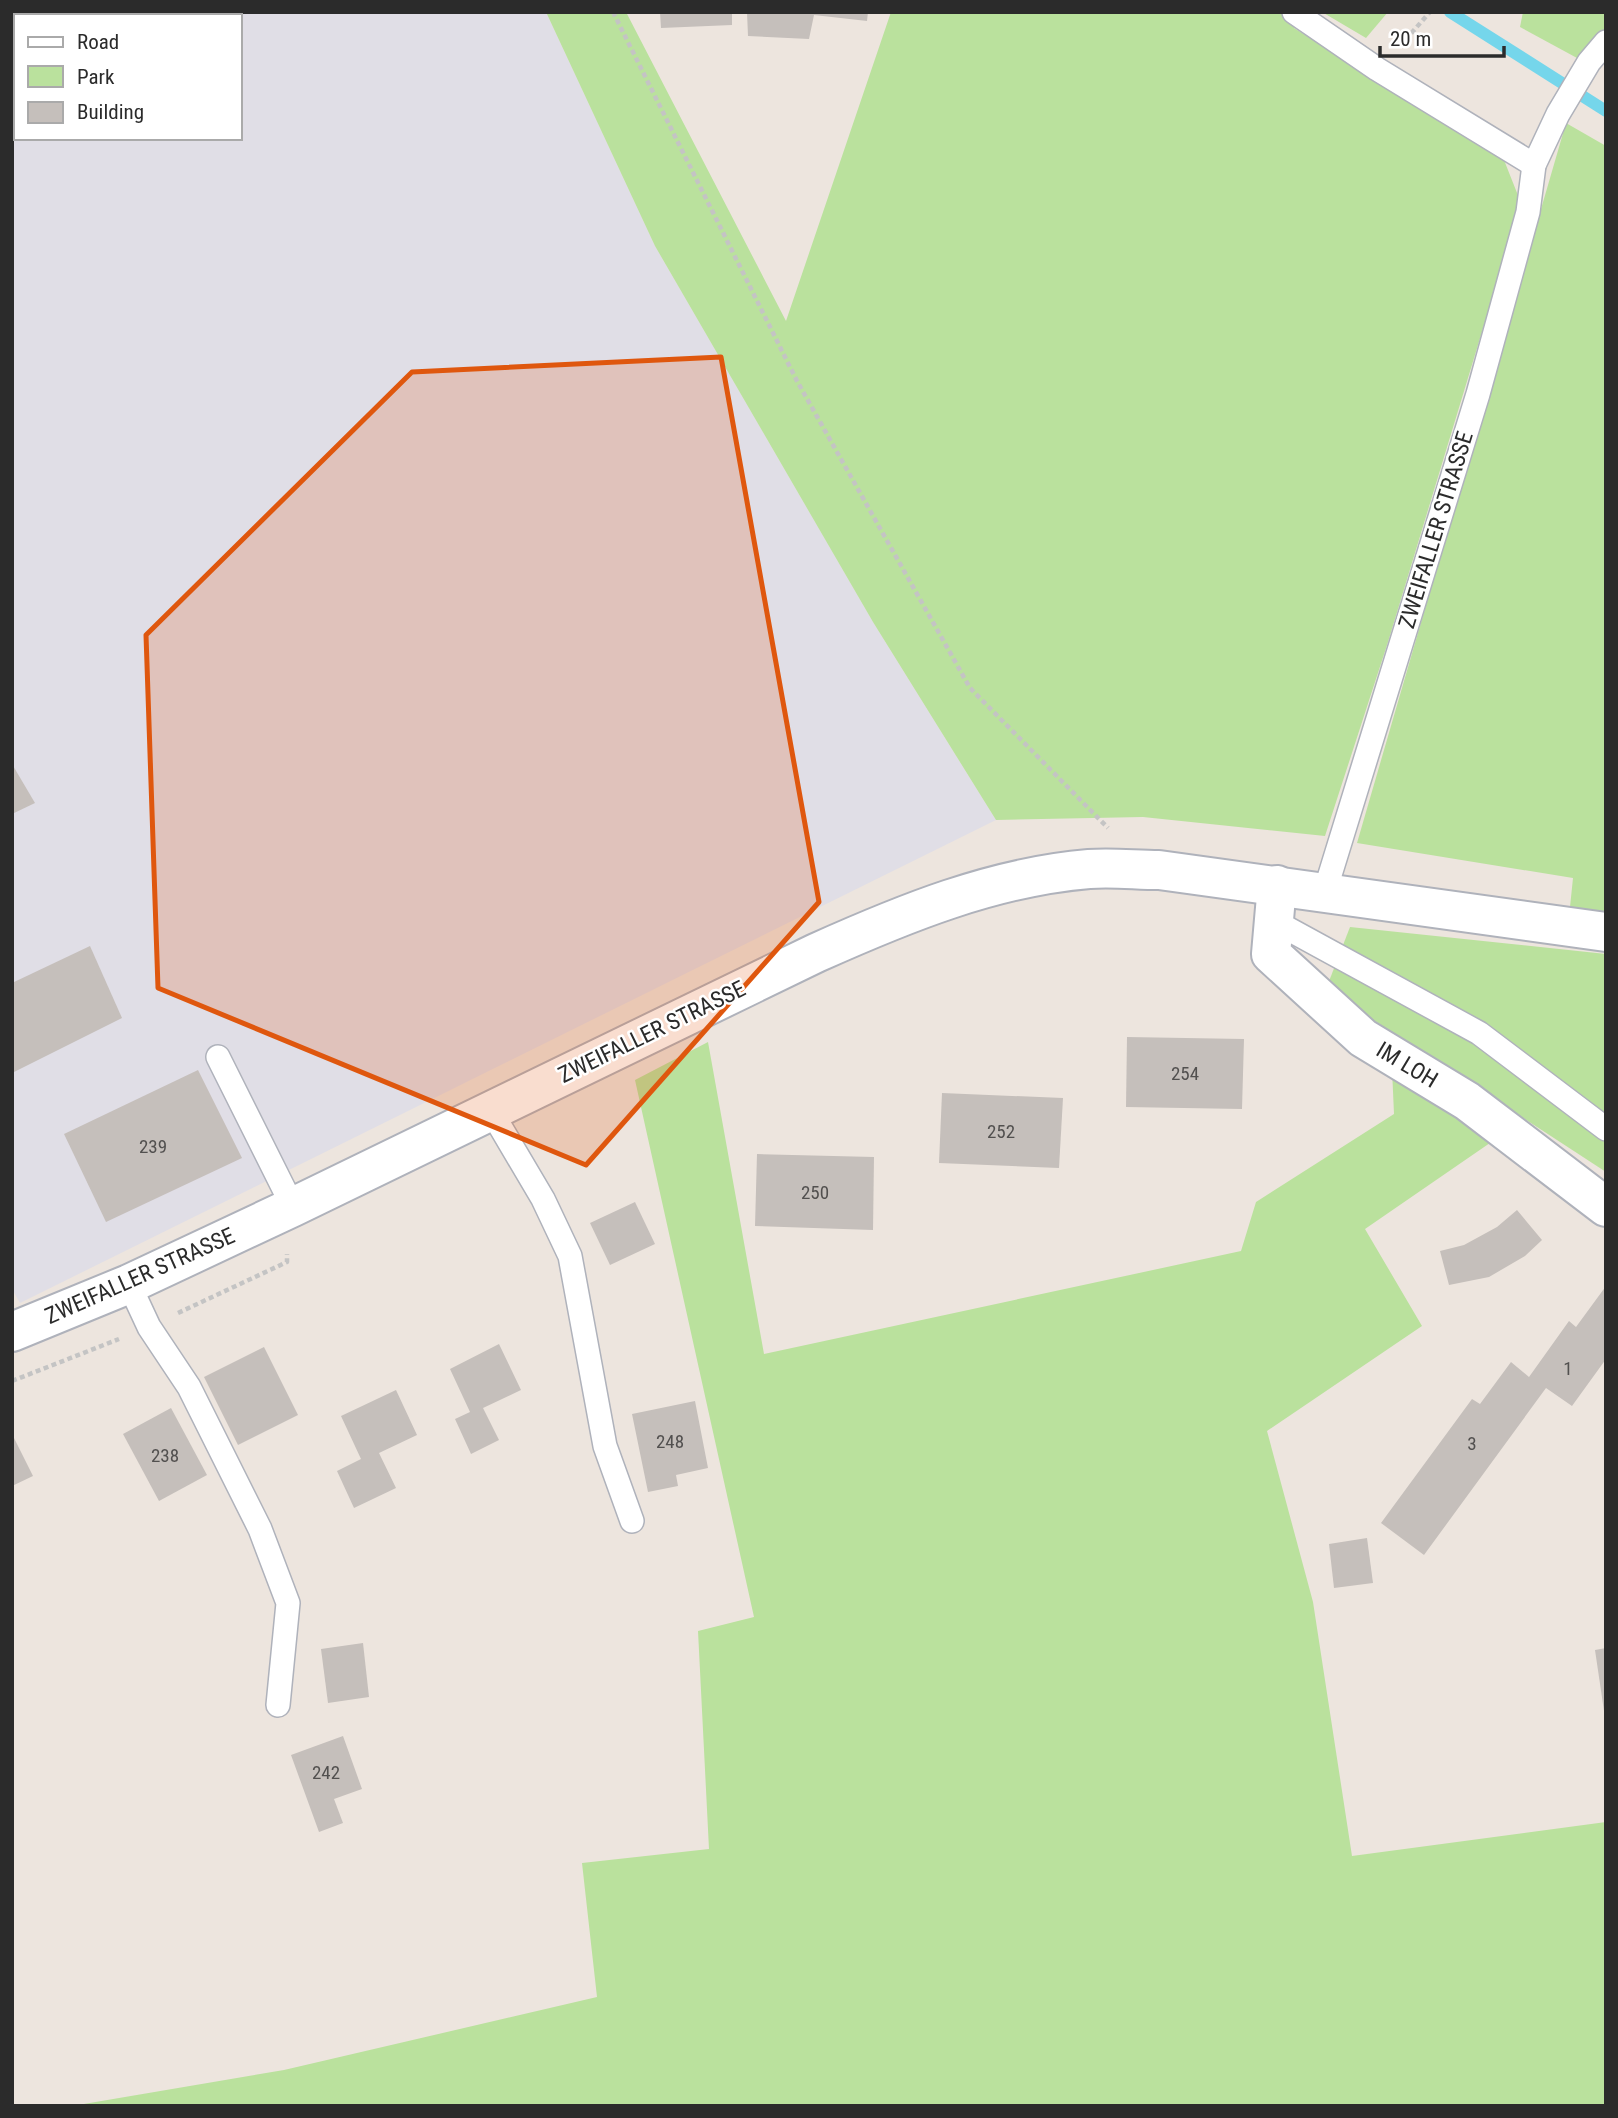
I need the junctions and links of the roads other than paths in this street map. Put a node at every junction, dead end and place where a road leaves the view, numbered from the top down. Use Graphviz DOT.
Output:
graph roads {
  1 [pos="1294,12"];
  2 [pos="1606,42"];
  3 [pos="1534,165"];
  4 [pos="1325,891"];
  5 [pos="1275,903"];
  6 [pos="1606,932"];
  7 [pos="218,1057"];
  8 [pos="491,1111"];
  9 [pos="1606,1129"];
  10 [pos="292,1207"];
  11 [pos="1606,1207"];
  12 [pos="129,1283"];
  13 [pos="12,1332"];
  14 [pos="632,1521"];
  15 [pos="278,1705"];
  1 -- 3 [label="lane"];
  2 -- 3 [label="lane, ZWEIFALLER STRASSE"];
  3 -- 4 [label="lane, ZWEIFALLER STRASSE"];
  4 -- 5 [label="main road, ZWEIFALLER STRASSE"];
  4 -- 6 [label="main road, ZWEIFALLER STRASSE"];
  5 -- 8 [label="main road, ZWEIFALLER STRASSE"];
  5 -- 9 [label="lane"];
  5 -- 11 [label="main road, IM LOH"];
  7 -- 10 [label="lane"];
  8 -- 10 [label="main road, ZWEIFALLER STRASSE"];
  8 -- 14 [label="lane"];
  10 -- 12 [label="main road, ZWEIFALLER STRASSE"];
  12 -- 13 [label="main road, ZWEIFALLER STRASSE"];
  12 -- 15 [label="lane"];
}
